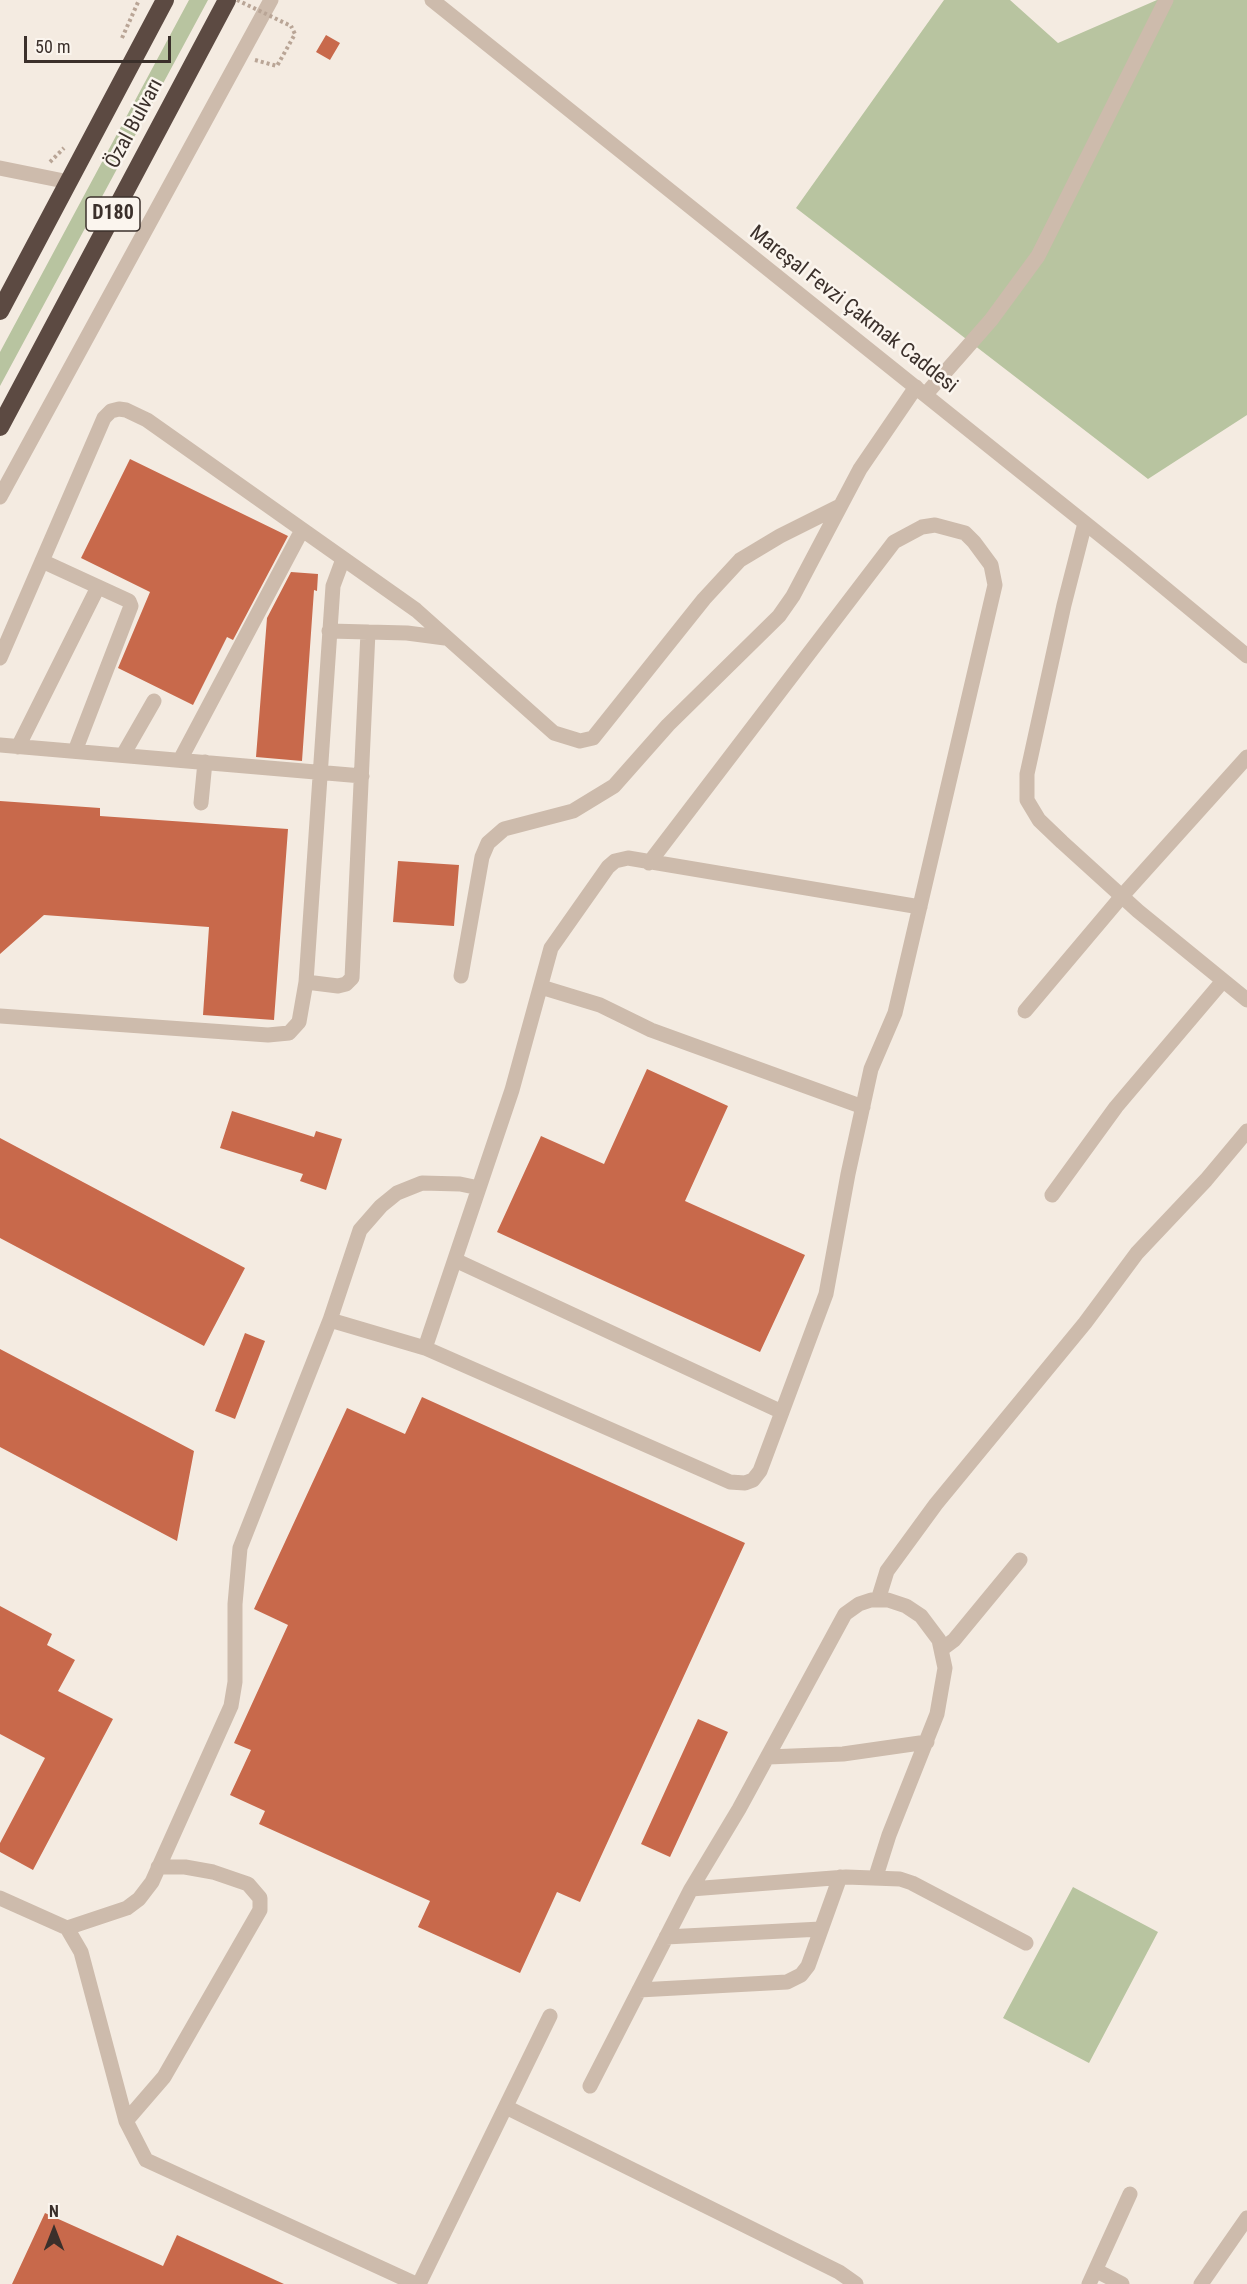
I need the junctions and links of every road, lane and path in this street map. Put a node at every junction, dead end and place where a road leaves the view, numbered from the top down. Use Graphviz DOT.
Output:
graph roads {
  1 [pos="139,0"];
  2 [pos="165,0"];
  3 [pos="226,0"];
  4 [pos="237,0"];
  5 [pos="272,0"];
  6 [pos="432,0"];
  7 [pos="1166,0"];
  8 [pos="118,44"];
  9 [pos="241,57"];
  10 [pos="65,147"];
  11 [pos="0,168"];
  12 [pos="32,175"];
  13 [pos="69,182"];
  14 [pos="0,311"];
  15 [pos="921,390"];
  16 [pos="0,428"];
  17 [pos="0,497"];
  18 [pos="840,506"];
  19 [pos="1085,523"];
  20 [pos="302,530"];
  21 [pos="344,559"];
  22 [pos="42,561"];
  23 [pos="98,587"];
  24 [pos="330,631"];
  25 [pos="368,632"];
  26 [pos="445,638"];
  27 [pos="1247,656"];
  28 [pos="0,658"];
  29 [pos="154,701"];
  30 [pos="0,746"];
  31 [pos="18,747"];
  32 [pos="75,752"];
  33 [pos="123,755"];
  34 [pos="1247,757"];
  35 [pos="180,760"];
  36 [pos="206,762"];
  37 [pos="320,774"];
  38 [pos="362,777"];
  39 [pos="201,803"];
  40 [pos="648,863"];
  41 [pos="1122,896"];
  42 [pos="920,908"];
  43 [pos="461,976"];
  44 [pos="306,982"];
  45 [pos="1222,982"];
  46 [pos="541,987"];
  47 [pos="1247,1000"];
  48 [pos="1025,1011"];
  49 [pos="0,1016"];
  50 [pos="863,1107"];
  51 [pos="1247,1131"];
  52 [pos="479,1188"];
  53 [pos="1052,1195"];
  54 [pos="454,1260"];
  55 [pos="330,1320"];
  56 [pos="425,1348"];
  57 [pos="782,1412"];
  58 [pos="1020,1560"];
  59 [pos="878,1600"];
  60 [pos="942,1649"];
  61 [pos="927,1742"];
  62 [pos="768,1757"];
  63 [pos="158,1868"];
  64 [pos="876,1876"];
  65 [pos="840,1877"];
  66 [pos="692,1888"];
  67 [pos="0,1898"];
  68 [pos="67,1928"];
  69 [pos="821,1929"];
  70 [pos="666,1937"];
  71 [pos="1026,1943"];
  72 [pos="639,1990"];
  73 [pos="550,2016"];
  74 [pos="590,2086"];
  75 [pos="506,2107"];
  76 [pos="126,2121"];
  77 [pos="1130,2194"];
  78 [pos="1247,2218"];
  79 [pos="1093,2277"];
  80 [pos="418,2284"];
  81 [pos="856,2284"];
  82 [pos="1122,2284"];
  83 [pos="1201,2284"];
  1 -- 8 [label="path"];
  2 -- 13 [label="highway, Özal Bulvarı / D180"];
  3 -- 16 [label="highway, Özal Bulvarı / D180"];
  4 -- 9 [label="path, bridge"];
  5 -- 9 [label="street"];
  6 -- 15 [label="street, Mareşal Fevzi Çakmak Caddesi"];
  7 -- 15 [label="street"];
  9 -- 17 [label="street"];
  10 -- 12 [label="path"];
  11 -- 12 [label="street"];
  12 -- 13 [label="street"];
  13 -- 14 [label="highway, Özal Bulvarı / D180"];
  15 -- 18 [label="street"];
  15 -- 19 [label="street, Mareşal Fevzi Çakmak Caddesi"];
  18 -- 26 [label="street"];
  18 -- 43 [label="street"];
  19 -- 27 [label="street, Mareşal Fevzi Çakmak Caddesi"];
  19 -- 41 [label="street"];
  20 -- 21 [label="street"];
  20 -- 22 [label="street"];
  20 -- 35 [label="street"];
  21 -- 24 [label="street"];
  21 -- 26 [label="street"];
  22 -- 23 [label="street"];
  22 -- 28 [label="street"];
  23 -- 31 [label="street"];
  23 -- 32 [label="street"];
  24 -- 25 [label="street"];
  24 -- 37 [label="street"];
  25 -- 26 [label="street"];
  25 -- 38 [label="street"];
  29 -- 33 [label="street"];
  30 -- 31 [label="street"];
  31 -- 32 [label="street"];
  32 -- 33 [label="street"];
  33 -- 35 [label="street"];
  34 -- 41 [label="street"];
  35 -- 36 [label="street"];
  36 -- 37 [label="street"];
  36 -- 39 [label="street"];
  37 -- 38 [label="street"];
  37 -- 44 [label="street"];
  38 -- 44 [label="street"];
  40 -- 42 [label="street"];
  40 -- 42 [label="street"];
  40 -- 46 [label="street"];
  41 -- 45 [label="street"];
  41 -- 48 [label="street"];
  42 -- 50 [label="street"];
  44 -- 49 [label="street"];
  45 -- 47 [label="street"];
  45 -- 53 [label="street"];
  46 -- 50 [label="street"];
  46 -- 52 [label="street"];
  50 -- 57 [label="street"];
  51 -- 59 [label="street"];
  52 -- 54 [label="street"];
  52 -- 55 [label="street"];
  54 -- 56 [label="street"];
  54 -- 57 [label="street"];
  55 -- 56 [label="street"];
  55 -- 63 [label="street"];
  56 -- 57 [label="street"];
  58 -- 60 [label="street"];
  59 -- 60 [label="street"];
  59 -- 62 [label="street"];
  60 -- 61 [label="street"];
  61 -- 62 [label="street"];
  61 -- 64 [label="street"];
  62 -- 66 [label="street"];
  63 -- 68 [label="street"];
  63 -- 76 [label="street"];
  64 -- 65 [label="street"];
  64 -- 71 [label="street"];
  65 -- 66 [label="street"];
  65 -- 69 [label="street"];
  66 -- 70 [label="street"];
  67 -- 68 [label="street"];
  68 -- 76 [label="street"];
  69 -- 70 [label="street"];
  69 -- 72 [label="street"];
  70 -- 72 [label="street"];
  72 -- 74 [label="street"];
  73 -- 75 [label="street"];
  75 -- 80 [label="street"];
  75 -- 81 [label="street"];
  76 -- 80 [label="street"];
  77 -- 79 [label="street"];
  78 -- 83 [label="street"];
  79 -- 82 [label="street"];
}
